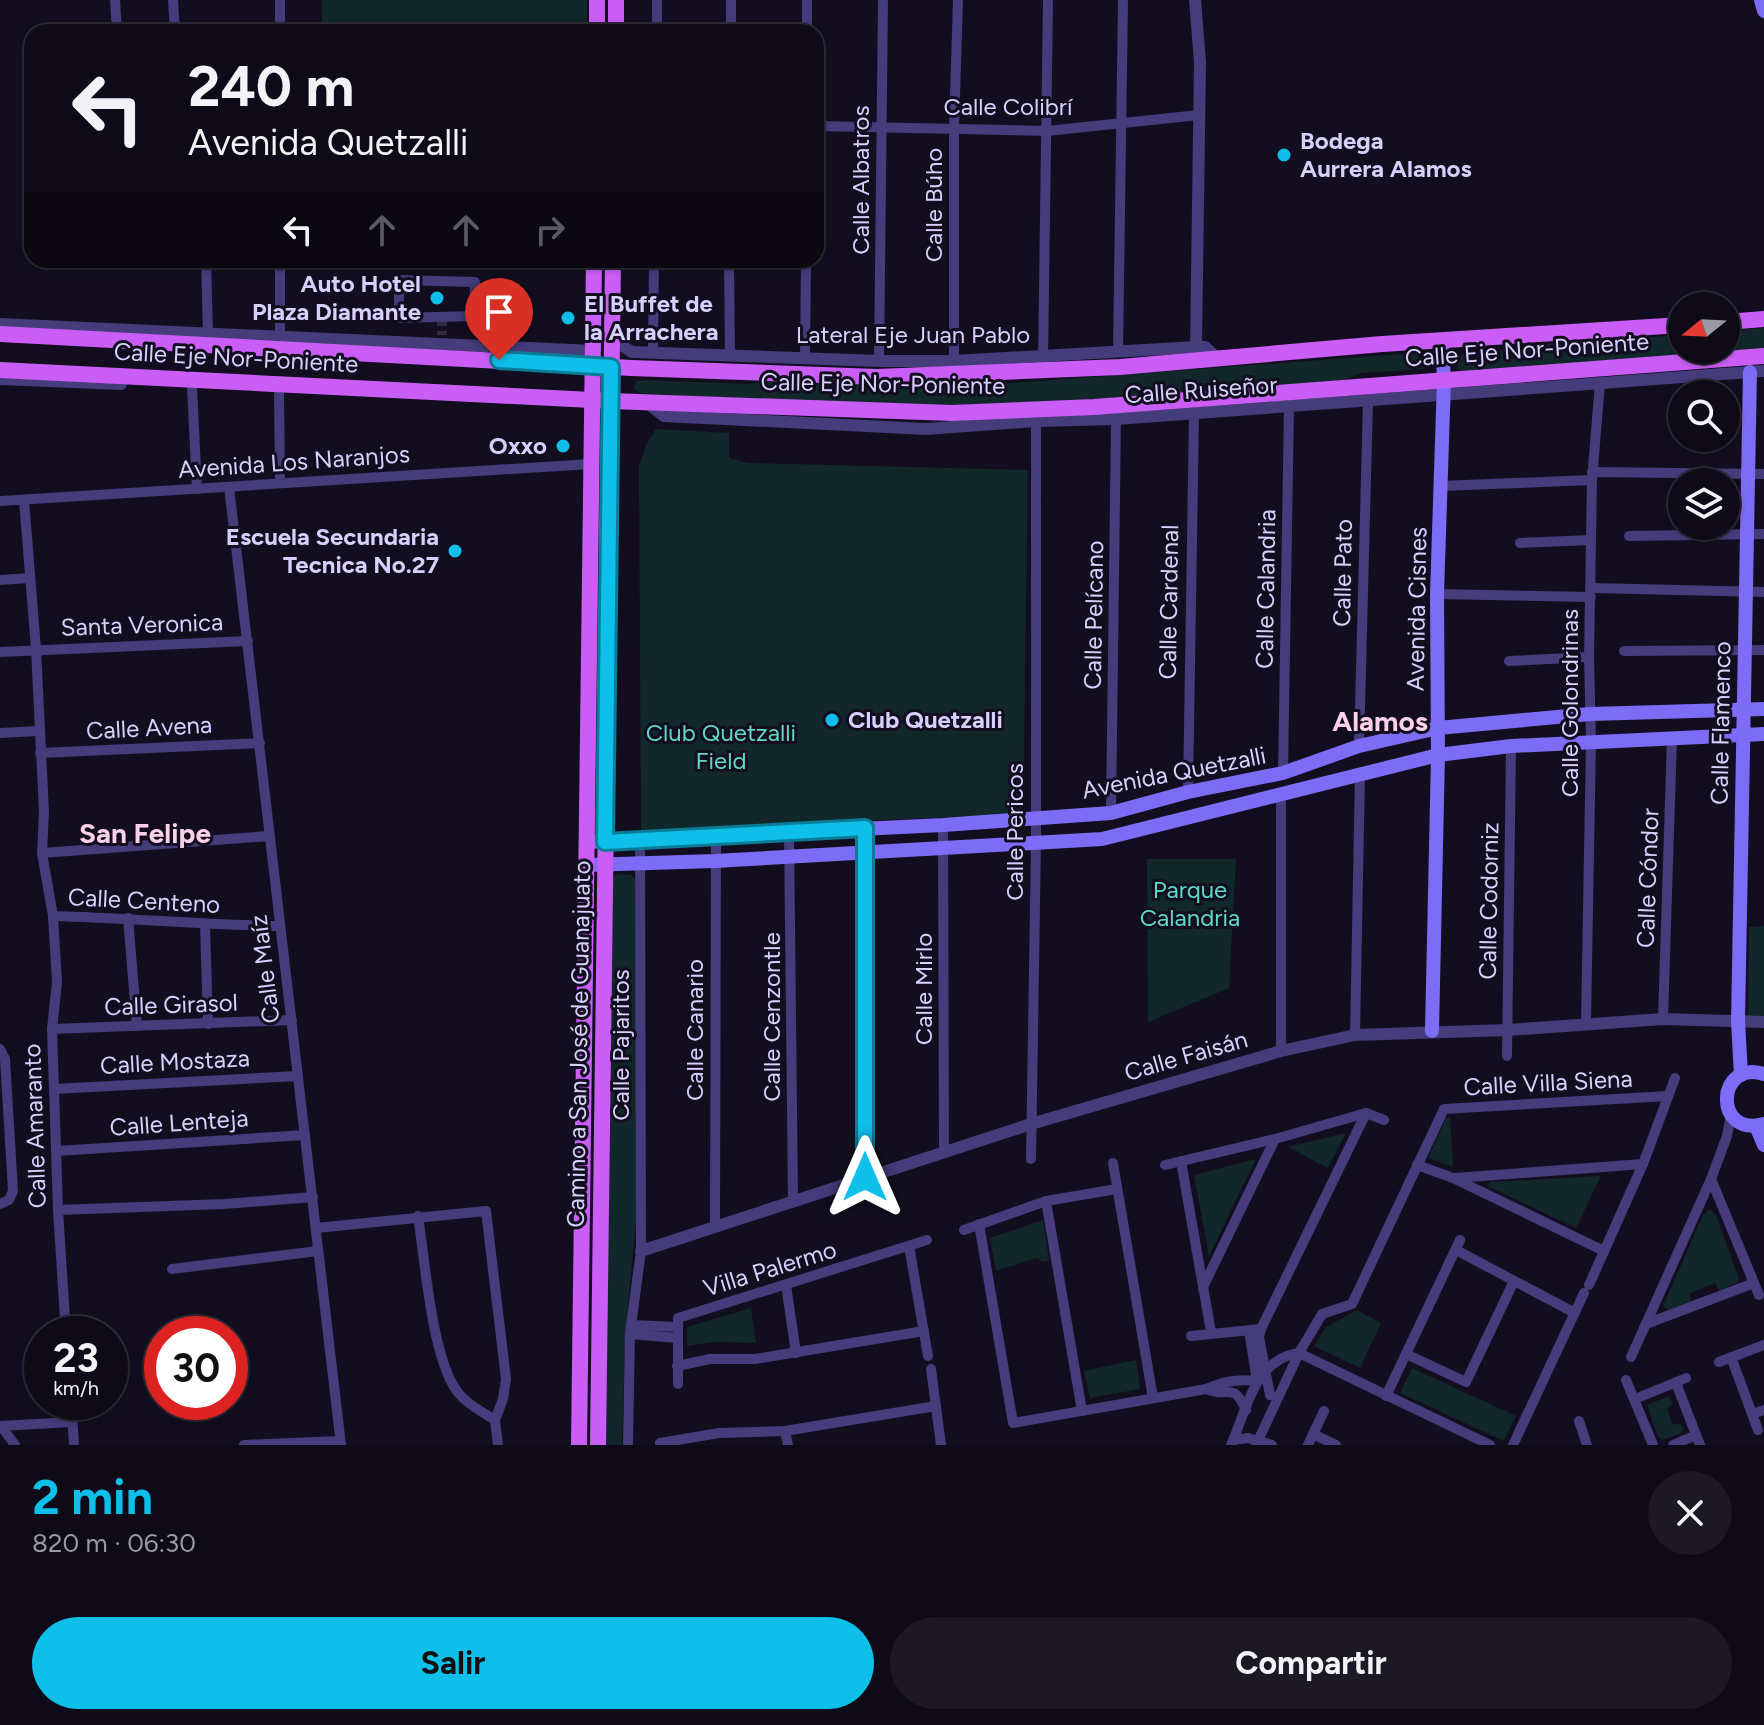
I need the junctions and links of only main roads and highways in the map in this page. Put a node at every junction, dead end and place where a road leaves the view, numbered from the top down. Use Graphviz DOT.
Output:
graph roads {
  1 [pos="597,0"];
  2 [pos="616,0"];
  3 [pos="597,24"];
  4 [pos="616,24"];
  5 [pos="594,268"];
  6 [pos="613,268"];
  7 [pos="1764,319"];
  8 [pos="1740,321"];
  9 [pos="1668,326"];
  10 [pos="0,334"];
  11 [pos="1442,340"];
  12 [pos="1764,356"];
  13 [pos="593,358"];
  14 [pos="611,367"];
  15 [pos="0,370"];
  16 [pos="1757,372"];
  17 [pos="1443,388"];
  18 [pos="611,401"];
  19 [pos="592,408"];
  20 [pos="1764,709"];
  21 [pos="1743,710"];
  22 [pos="1438,728"];
  23 [pos="1764,734"];
  24 [pos="1744,735"];
  25 [pos="1438,755"];
  26 [pos="587,842"];
  27 [pos="605,842"];
  28 [pos="586,865"];
  29 [pos="605,865"];
  30 [pos="1432,1031"];
  31 [pos="1764,1074"];
  32 [pos="1741,1075"];
  33 [pos="1760,1125"];
  34 [pos="1764,1145"];
  35 [pos="579,1445"];
  36 [pos="598,1445"];
  1 -- 3 [label="main road"];
  2 -- 4 [label="main road"];
  5 -- 13 [label="main road, Camino a San José de Guanajuato"];
  6 -- 14 [label="main road, Camino a San José de Guanajuato"];
  7 -- 8 [label="main road"];
  9 -- 11 [label="main road, Calle Eje Nor-Poniente"];
  10 -- 13 [label="main road, Calle Eje Nor-Poniente"];
  11 -- 14 [label="main road, Calle Eje Nor-Poniente"];
  11 -- 17 [label="main road, Avenida Cisnes"];
  12 -- 17 [label="main road, Calle Eje Nor-Poniente"];
  13 -- 14 [label="main road, Calle Eje Nor-Poniente"];
  13 -- 19 [label="main road, Camino a San José de Guanajuato"];
  14 -- 18 [label="main road, Camino a San José de Guanajuato"];
  15 -- 19 [label="main road, Calle Eje Nor-Poniente"];
  16 -- 21 [label="main road, Calle Flamenco"];
  17 -- 18 [label="main road, Calle Eje Nor-Poniente"];
  17 -- 22 [label="main road, Avenida Cisnes"];
  18 -- 19 [label="main road, Calle Eje Nor-Poniente"];
  18 -- 27 [label="main road, Camino a San José de Guanajuato"];
  19 -- 26 [label="main road, Camino a San José de Guanajuato"];
  20 -- 21 [label="main road, Avenida Quetzalli"];
  21 -- 22 [label="main road, Avenida Quetzalli"];
  21 -- 24 [label="main road, Calle Flamenco"];
  22 -- 25 [label="main road, Avenida Cisnes"];
  22 -- 27 [label="main road, Avenida Quetzalli"];
  23 -- 24 [label="main road, Avenida Quetzalli"];
  24 -- 25 [label="main road, Avenida Quetzalli"];
  24 -- 32 [label="main road, Calle Flamenco"];
  25 -- 29 [label="main road, Avenida Quetzalli"];
  25 -- 30 [label="main road, Avenida Cisnes"];
  26 -- 27 [label="main road, Avenida Quetzalli"];
  26 -- 28 [label="main road, Camino a San José de Guanajuato"];
  27 -- 29 [label="main road, Camino a San José de Guanajuato"];
  28 -- 29 [label="main road, Avenida Quetzalli"];
  28 -- 35 [label="main road, Camino a San José de Guanajuato"];
  29 -- 36 [label="main road, Camino a San José de Guanajuato"];
  31 -- 32 [label="main road"];
  32 -- 33 [label="main road"];
  33 -- 34 [label="main road"];
}
